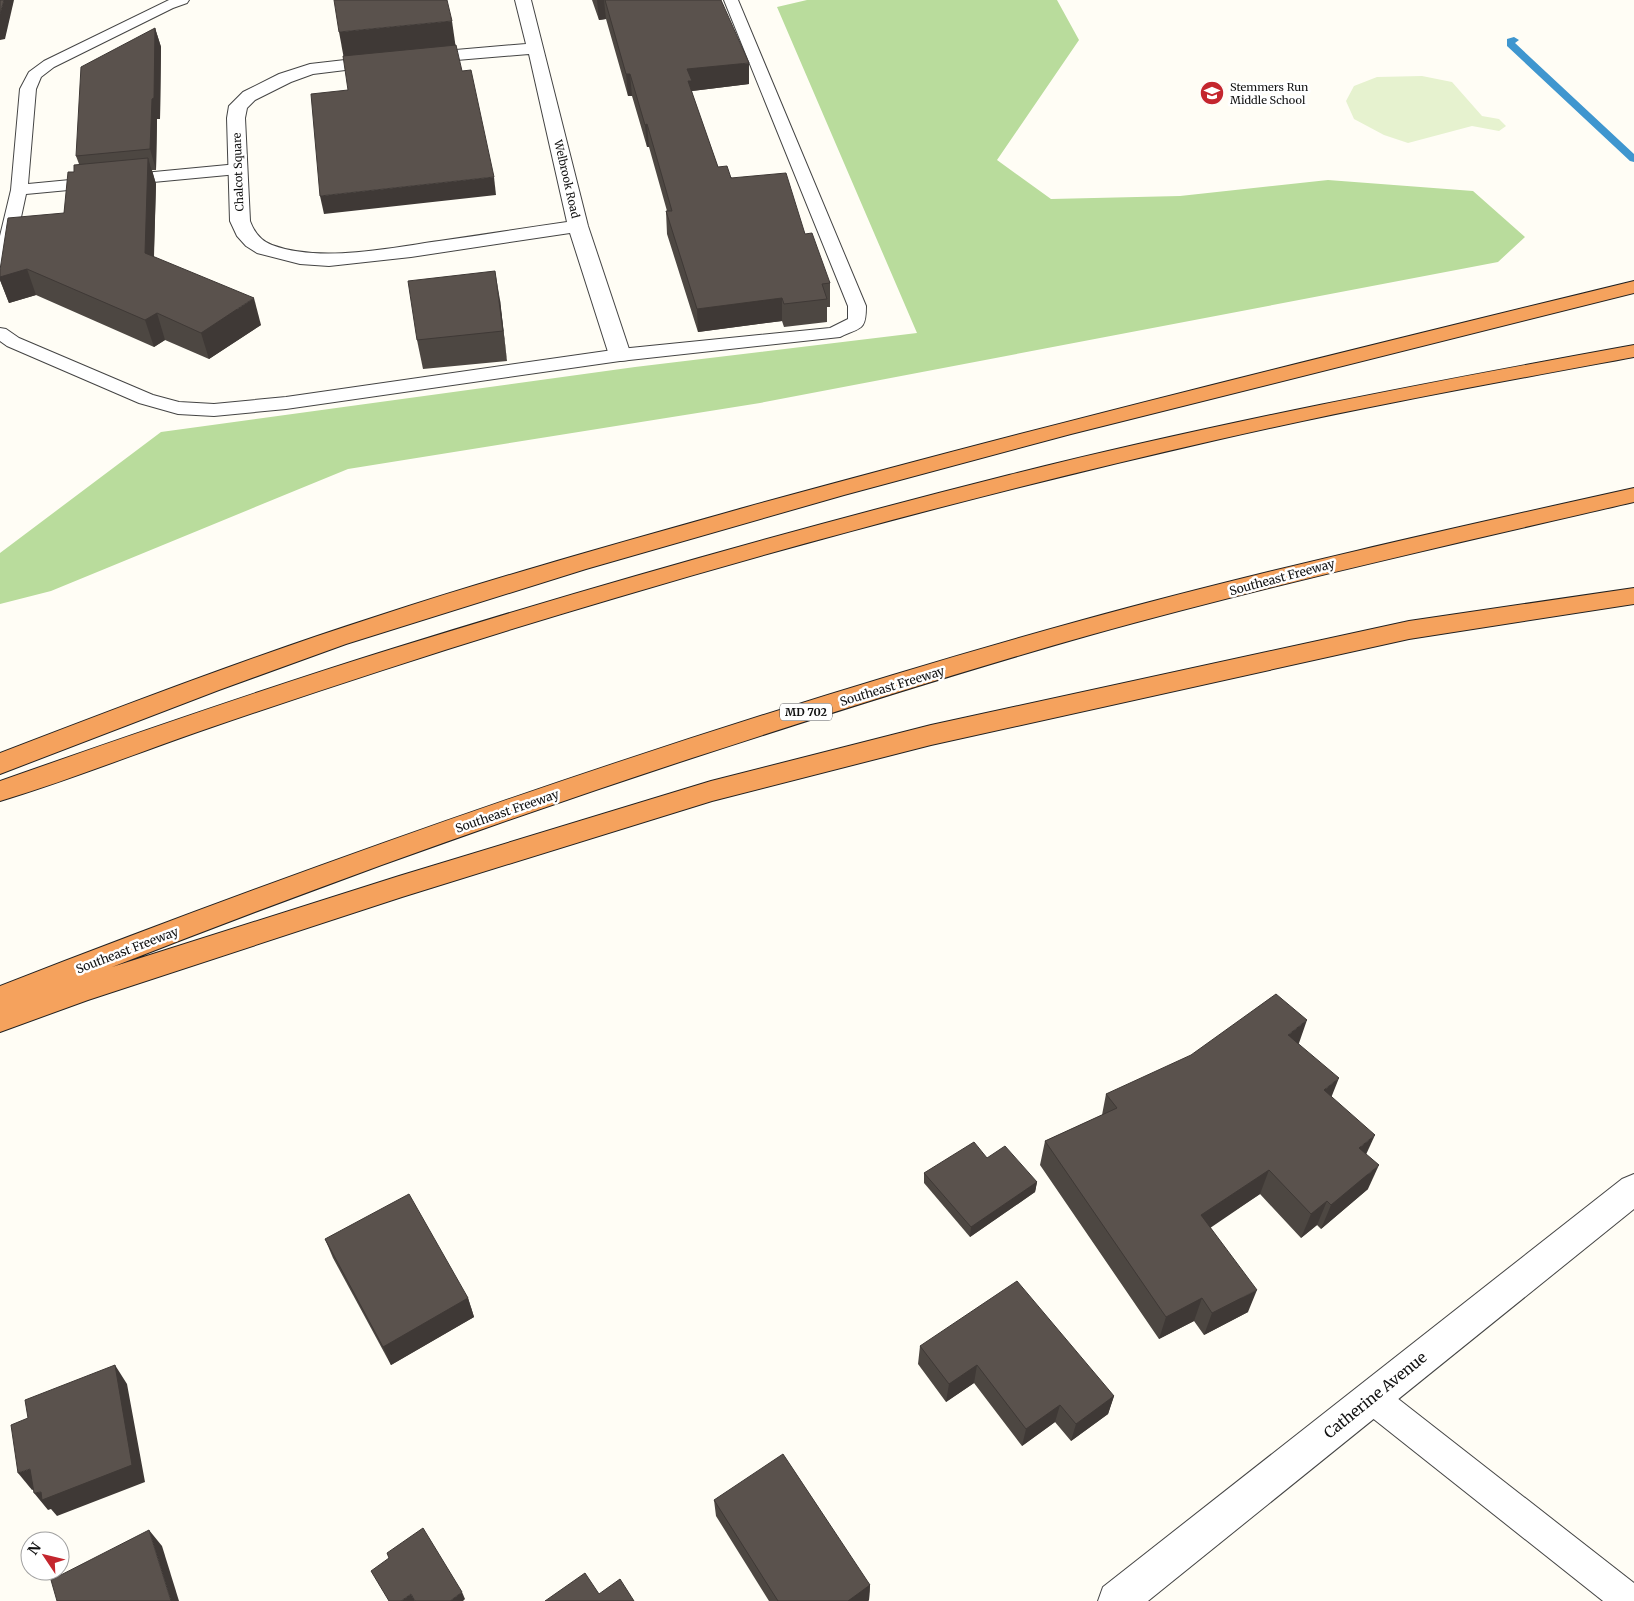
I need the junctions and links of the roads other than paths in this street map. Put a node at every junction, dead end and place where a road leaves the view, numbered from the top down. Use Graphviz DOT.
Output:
graph roads {
  1 [pos="182,0"];
  2 [pos="523,0"];
  3 [pos="731,0"];
  4 [pos="536,48"];
  5 [pos="238,169"];
  6 [pos="19,190"];
  7 [pos="578,226"];
  8 [pos="0,274"];
  9 [pos="1634,288"];
  10 [pos="0,333"];
  11 [pos="1634,351"];
  12 [pos="620,355"];
  13 [pos="1634,495"];
  14 [pos="1634,596"];
  15 [pos="0,764"];
  16 [pos="0,791"];
  17 [pos="0,999"];
  18 [pos="0,1019"];
  19 [pos="1634,1190"];
  20 [pos="1372,1398"];
  21 [pos="1117,1601"];
  22 [pos="1630,1601"];
  1 -- 6 [label="lane"];
  2 -- 4 [label="street, Welbrook Road"];
  3 -- 12 [label="lane"];
  4 -- 5 [label="street, Chalcot Square"];
  4 -- 7 [label="street, Welbrook Road"];
  5 -- 6 [label="lane"];
  5 -- 7 [label="street, Chalcot Square"];
  6 -- 8 [label="lane"];
  7 -- 12 [label="street, Welbrook Road"];
  9 -- 15 [label="highway"];
  10 -- 12 [label="lane"];
  11 -- 16 [label="highway"];
  13 -- 17 [label="highway, Southeast Freeway / MD 702"];
  14 -- 18 [label="highway"];
  19 -- 20 [label="street, Catherine Avenue"];
  20 -- 21 [label="street, Catherine Avenue"];
  20 -- 22 [label="lane"];
}
